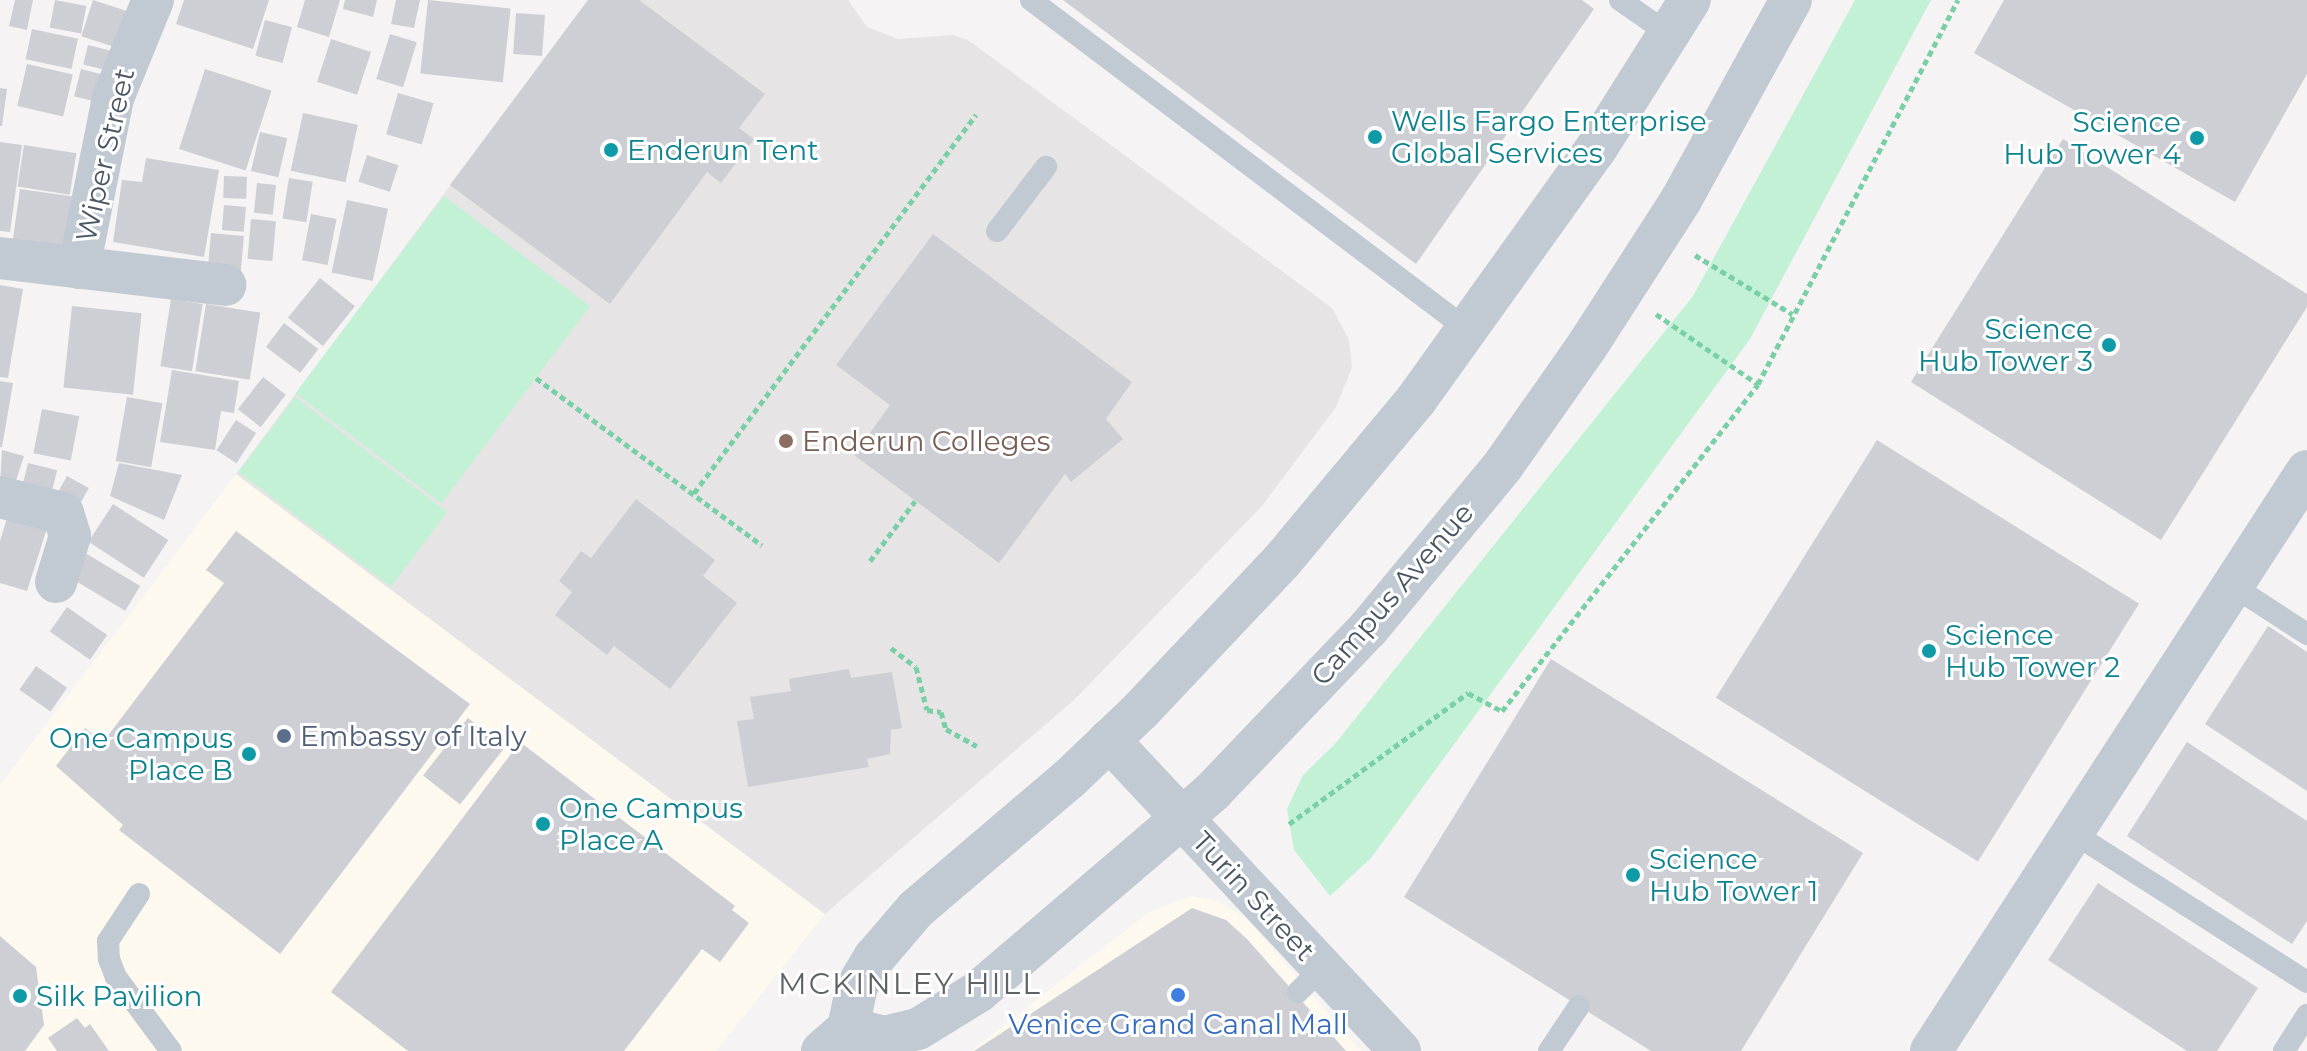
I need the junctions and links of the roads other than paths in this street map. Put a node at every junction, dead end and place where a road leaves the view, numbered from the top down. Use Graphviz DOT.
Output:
graph roads {
  1 [pos="153,0"];
  2 [pos="1031,0"];
  3 [pos="1620,0"];
  4 [pos="1791,0"];
  5 [pos="1679,17"];
  6 [pos="1046,167"];
  7 [pos="997,231"];
  8 [pos="0,258"];
  9 [pos="79,268"];
  10 [pos="225,285"];
  11 [pos="1468,330"];
  12 [pos="2307,471"];
  13 [pos="0,497"];
  14 [pos="56,582"];
  15 [pos="2230,584"];
  16 [pos="2307,634"];
  17 [pos="1109,740"];
  18 [pos="1181,817"];
  19 [pos="2070,831"];
  20 [pos="139,894"];
  21 [pos="2307,982"];
  22 [pos="1579,1006"];
  23 [pos="2307,1015"];
  24 [pos="835,1040"];
  25 [pos="1392,1048"];
  26 [pos="171,1051"];
  27 [pos="1549,1051"];
  28 [pos="1931,1051"];
  29 [pos="2284,1051"];
  1 -- 9 [label="street, Wiper Street"];
  2 -- 11 [label="lane"];
  3 -- 5 [label="lane"];
  4 -- 18 [label="street, Campus Avenue"];
  5 -- 11 [label="street, Campus Avenue"];
  6 -- 7 [label="lane"];
  8 -- 9 [label="street"];
  9 -- 10 [label="street"];
  11 -- 17 [label="street, Campus Avenue"];
  12 -- 15 [label="street"];
  13 -- 14 [label="street"];
  15 -- 16 [label="lane"];
  15 -- 19 [label="street"];
  17 -- 18 [label="street, Turin Street"];
  17 -- 24 [label="street, Campus Avenue"];
  18 -- 24 [label="street, Campus Avenue"];
  18 -- 25 [label="street, Turin Street"];
  19 -- 21 [label="lane"];
  19 -- 28 [label="street"];
  20 -- 26 [label="lane"];
  22 -- 27 [label="lane"];
  23 -- 29 [label="lane"];
}
